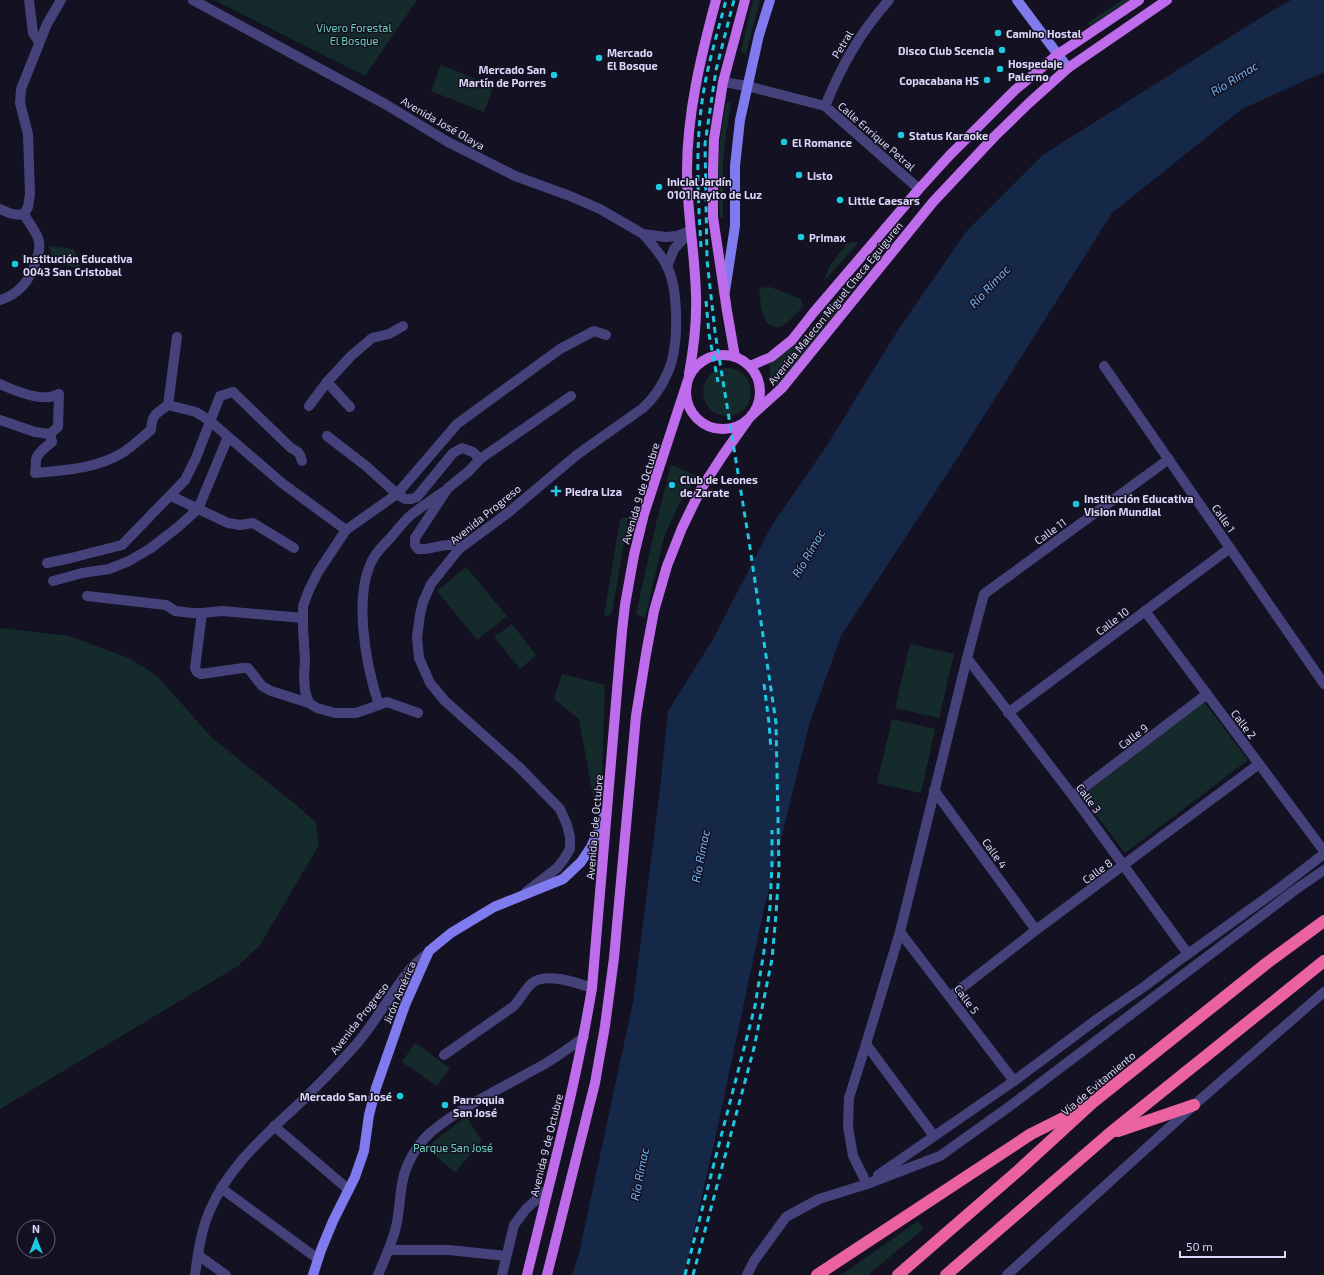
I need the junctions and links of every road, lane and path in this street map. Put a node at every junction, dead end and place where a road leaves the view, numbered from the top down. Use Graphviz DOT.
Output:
graph roads {
  1 [pos="29,0"];
  2 [pos="61,0"];
  3 [pos="193,0"];
  4 [pos="716,0"];
  5 [pos="745,0"];
  6 [pos="770,0"];
  7 [pos="889,0"];
  8 [pos="1017,0"];
  9 [pos="1139,0"];
  10 [pos="1167,0"];
  11 [pos="39,42"];
  12 [pos="1057,55"];
  13 [pos="1068,68"];
  14 [pos="723,82"];
  15 [pos="747,86"];
  16 [pos="825,106"];
  17 [pos="919,189"];
  18 [pos="0,209"];
  19 [pos="24,214"];
  20 [pos="690,231"];
  21 [pos="643,234"];
  22 [pos="667,267"];
  23 [pos="724,297"];
  24 [pos="0,300"];
  25 [pos="402,326"];
  26 [pos="606,335"];
  27 [pos="177,337"];
  28 [pos="735,357"];
  29 [pos="750,366"];
  30 [pos="1104,366"];
  31 [pos="688,378"];
  32 [pos="327,382"];
  33 [pos="0,384"];
  34 [pos="571,396"];
  35 [pos="168,405"];
  36 [pos="309,406"];
  37 [pos="350,407"];
  38 [pos="750,418"];
  39 [pos="0,420"];
  40 [pos="210,422"];
  41 [pos="50,434"];
  42 [pos="228,436"];
  43 [pos="327,436"];
  44 [pos="480,459"];
  45 [pos="1169,459"];
  46 [pos="302,461"];
  47 [pos="448,488"];
  48 [pos="397,494"];
  49 [pos="171,496"];
  50 [pos="198,509"];
  51 [pos="346,530"];
  52 [pos="294,548"];
  53 [pos="1230,548"];
  54 [pos="458,549"];
  55 [pos="47,563"];
  56 [pos="53,581"];
  57 [pos="87,596"];
  58 [pos="1145,611"];
  59 [pos="202,613"];
  60 [pos="303,618"];
  61 [pos="967,658"];
  62 [pos="1324,684"];
  63 [pos="1207,694"];
  64 [pos="309,703"];
  65 [pos="379,705"];
  66 [pos="418,713"];
  67 [pos="1008,713"];
  68 [pos="1259,764"];
  69 [pos="934,790"];
  70 [pos="1073,796"];
  71 [pos="609,799"];
  72 [pos="1324,852"];
  73 [pos="1124,866"];
  74 [pos="1324,870"];
  75 [pos="518,898"];
  76 [pos="1324,921"];
  77 [pos="1036,930"];
  78 [pos="900,932"];
  79 [pos="429,951"];
  80 [pos="1188,954"];
  81 [pos="1324,961"];
  82 [pos="592,988"];
  83 [pos="1324,992"];
  84 [pos="950,997"];
  85 [pos="584,1038"];
  86 [pos="866,1044"];
  87 [pos="444,1055"];
  88 [pos="1014,1081"];
  89 [pos="1092,1103"];
  90 [pos="1194,1106"];
  91 [pos="274,1126"];
  92 [pos="1109,1134"];
  93 [pos="934,1136"];
  94 [pos="867,1184"];
  95 [pos="221,1188"];
  96 [pos="349,1190"];
  97 [pos="547,1190"];
  98 [pos="389,1250"];
  99 [pos="198,1255"];
  100 [pos="506,1256"];
  101 [pos="318,1259"];
  102 [pos="195,1275"];
  103 [pos="226,1275"];
  104 [pos="313,1275"];
  105 [pos="378,1275"];
  106 [pos="502,1275"];
  107 [pos="526,1275"];
  108 [pos="547,1275"];
  109 [pos="747,1275"];
  110 [pos="818,1275"];
  111 [pos="898,1275"];
  112 [pos="946,1275"];
  113 [pos="1007,1275"];
  1 -- 11 [label="street"];
  2 -- 11 [label="street"];
  3 -- 21 [label="street, Avenida José Olaya"];
  4 -- 20 [label="main road"];
  5 -- 14 [label="main road"];
  6 -- 15 [label="street"];
  7 -- 16 [label="street, Petral"];
  8 -- 12 [label="street"];
  9 -- 12 [label="main road, Avenida Malecon Miguel Checa Eguiguren"];
  10 -- 13 [label="main road, Avenida Malecon Miguel Checa Eguiguren"];
  11 -- 19 [label="street"];
  12 -- 13 [label="street"];
  12 -- 17 [label="main road, Avenida Malecon Miguel Checa Eguiguren"];
  13 -- 38 [label="main road, Avenida Malecon Miguel Checa Eguiguren"];
  14 -- 15 [label="street, Calle Enrique Petral"];
  14 -- 23 [label="main road"];
  15 -- 16 [label="street, Calle Enrique Petral"];
  15 -- 23 [label="street"];
  16 -- 17 [label="street, Calle Enrique Petral"];
  17 -- 29 [label="main road, Avenida Malecon Miguel Checa Eguiguren"];
  18 -- 19 [label="street"];
  19 -- 24 [label="street"];
  20 -- 21 [label="street, Avenida José Olaya"];
  20 -- 22 [label="street"];
  20 -- 31 [label="main road"];
  21 -- 22 [label="street, Avenida Progreso"];
  22 -- 54 [label="street, Avenida Progreso"];
  23 -- 28 [label="main road"];
  25 -- 32 [label="street"];
  26 -- 48 [label="street"];
  27 -- 35 [label="street"];
  28 -- 29 [label="main road"];
  28 -- 31 [label="main road"];
  29 -- 38 [label="main road"];
  30 -- 45 [label="street, Calle 1"];
  31 -- 38 [label="main road"];
  31 -- 71 [label="main road, Avenida 9 de Octubre"];
  32 -- 36 [label="street"];
  32 -- 37 [label="street"];
  33 -- 41 [label="street"];
  34 -- 44 [label="street"];
  35 -- 40 [label="street"];
  35 -- 41 [label="street"];
  38 -- 108 [label="main road"];
  39 -- 41 [label="street"];
  40 -- 42 [label="street"];
  40 -- 46 [label="street"];
  40 -- 49 [label="street"];
  42 -- 50 [label="street"];
  42 -- 51 [label="street"];
  43 -- 48 [label="street"];
  44 -- 47 [label="street"];
  44 -- 48 [label="street"];
  45 -- 53 [label="street, Calle 1"];
  45 -- 61 [label="street, Calle 11"];
  47 -- 54 [label="street"];
  47 -- 65 [label="street"];
  48 -- 51 [label="street"];
  49 -- 50 [label="street"];
  49 -- 55 [label="street"];
  50 -- 52 [label="street"];
  50 -- 56 [label="street"];
  51 -- 60 [label="street"];
  53 -- 58 [label="street, Calle 10"];
  53 -- 62 [label="street, Calle 1"];
  54 -- 75 [label="street, Avenida Progreso"];
  57 -- 59 [label="street"];
  58 -- 63 [label="street, Calle 2"];
  58 -- 67 [label="street, Calle 10"];
  59 -- 60 [label="street"];
  59 -- 64 [label="street"];
  60 -- 64 [label="street"];
  61 -- 67 [label="street, Calle 3"];
  61 -- 69 [label="street"];
  63 -- 68 [label="street, Calle 2"];
  63 -- 70 [label="street, Calle 9"];
  64 -- 65 [label="street"];
  65 -- 66 [label="street"];
  67 -- 70 [label="street, Calle 3"];
  68 -- 72 [label="street, Calle 2"];
  68 -- 73 [label="street, Calle 8"];
  69 -- 77 [label="street, Calle 4"];
  69 -- 78 [label="street"];
  70 -- 73 [label="street, Calle 3"];
  71 -- 75 [label="street, Jirón América"];
  71 -- 82 [label="main road, Avenida 9 de Octubre"];
  72 -- 80 [label="street"];
  73 -- 77 [label="street, Calle 8"];
  73 -- 80 [label="street, Calle 3"];
  74 -- 94 [label="street"];
  75 -- 79 [label="street, Jirón América"];
  76 -- 89 [label="highway, Vía de Evitamiento"];
  77 -- 84 [label="street, Calle 8"];
  78 -- 84 [label="street, Calle 5"];
  78 -- 86 [label="street"];
  79 -- 91 [label="street, Avenida Progreso"];
  79 -- 96 [label="street, Jirón América"];
  80 -- 88 [label="street"];
  81 -- 92 [label="highway"];
  82 -- 85 [label="main road, Avenida 9 de Octubre"];
  82 -- 87 [label="street"];
  83 -- 90 [label="street"];
  84 -- 88 [label="street, Calle 5"];
  85 -- 97 [label="main road, Avenida 9 de Octubre"];
  85 -- 98 [label="street"];
  86 -- 93 [label="street"];
  86 -- 94 [label="street"];
  88 -- 93 [label="street"];
  89 -- 110 [label="highway"];
  89 -- 111 [label="highway, Vía de Evitamiento"];
  90 -- 92 [label="highway"];
  90 -- 113 [label="street"];
  91 -- 95 [label="street, Avenida Progreso"];
  91 -- 96 [label="street"];
  92 -- 112 [label="highway"];
  93 -- 94 [label="street"];
  94 -- 109 [label="street"];
  95 -- 99 [label="street, Avenida Progreso"];
  95 -- 101 [label="street"];
  96 -- 101 [label="street, Jirón América"];
  97 -- 100 [label="street"];
  97 -- 107 [label="main road, Avenida 9 de Octubre"];
  98 -- 100 [label="street"];
  98 -- 105 [label="street"];
  99 -- 102 [label="street, Avenida Progreso"];
  99 -- 103 [label="street"];
  100 -- 106 [label="street"];
  101 -- 104 [label="street, Jirón América"];
}
